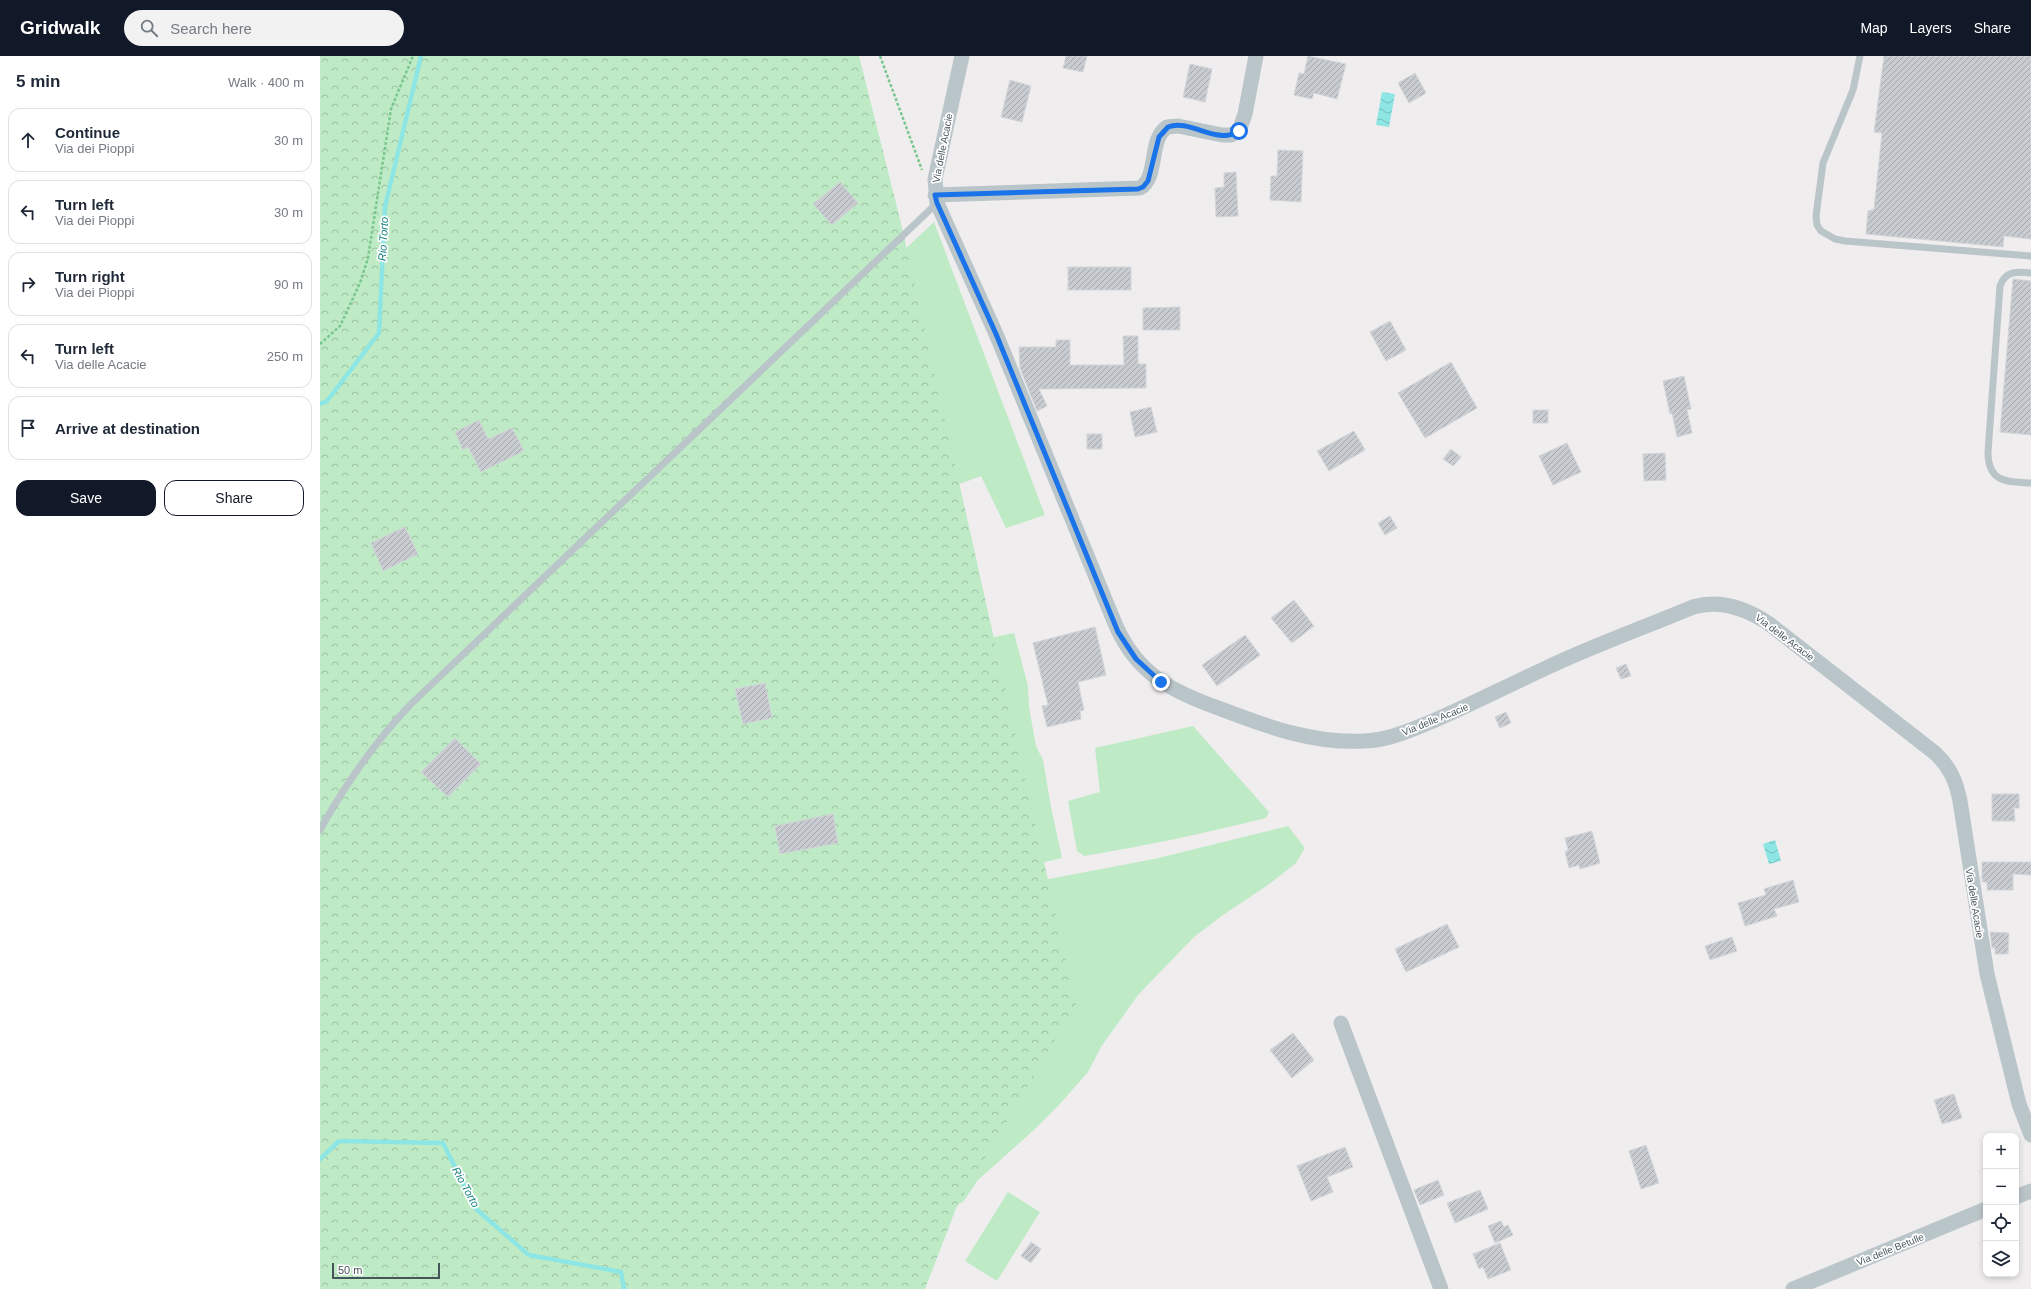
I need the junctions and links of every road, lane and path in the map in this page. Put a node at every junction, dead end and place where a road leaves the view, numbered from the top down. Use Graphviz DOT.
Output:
graph roads {
  1 [pos="413,56"];
  2 [pos="880,56"];
  3 [pos="962,56"];
  4 [pos="1256,56"];
  5 [pos="1860,56"];
  6 [pos="925,178"];
  7 [pos="936,199"];
  8 [pos="2031,256"];
  9 [pos="2031,273"];
  10 [pos="320,344"];
  11 [pos="2031,483"];
  12 [pos="320,830"];
  13 [pos="1341,1023"];
  14 [pos="2031,1134"];
  15 [pos="2031,1191"];
  16 [pos="2019,1196"];
  17 [pos="1983,1210"];
  18 [pos="1441,1289"];
  19 [pos="1793,1289"];
  1 -- 10 [label="path"];
  2 -- 6 [label="path"];
  3 -- 7 [label="street, Via delle Acacie"];
  4 -- 7 [label="street"];
  5 -- 8 [label="lane"];
  7 -- 12 [label="lane"];
  7 -- 14 [label="street, Via delle Acacie"];
  9 -- 11 [label="lane"];
  13 -- 18 [label="street"];
  15 -- 16 [label="street"];
  17 -- 19 [label="street, Via delle Betulle"];
}
